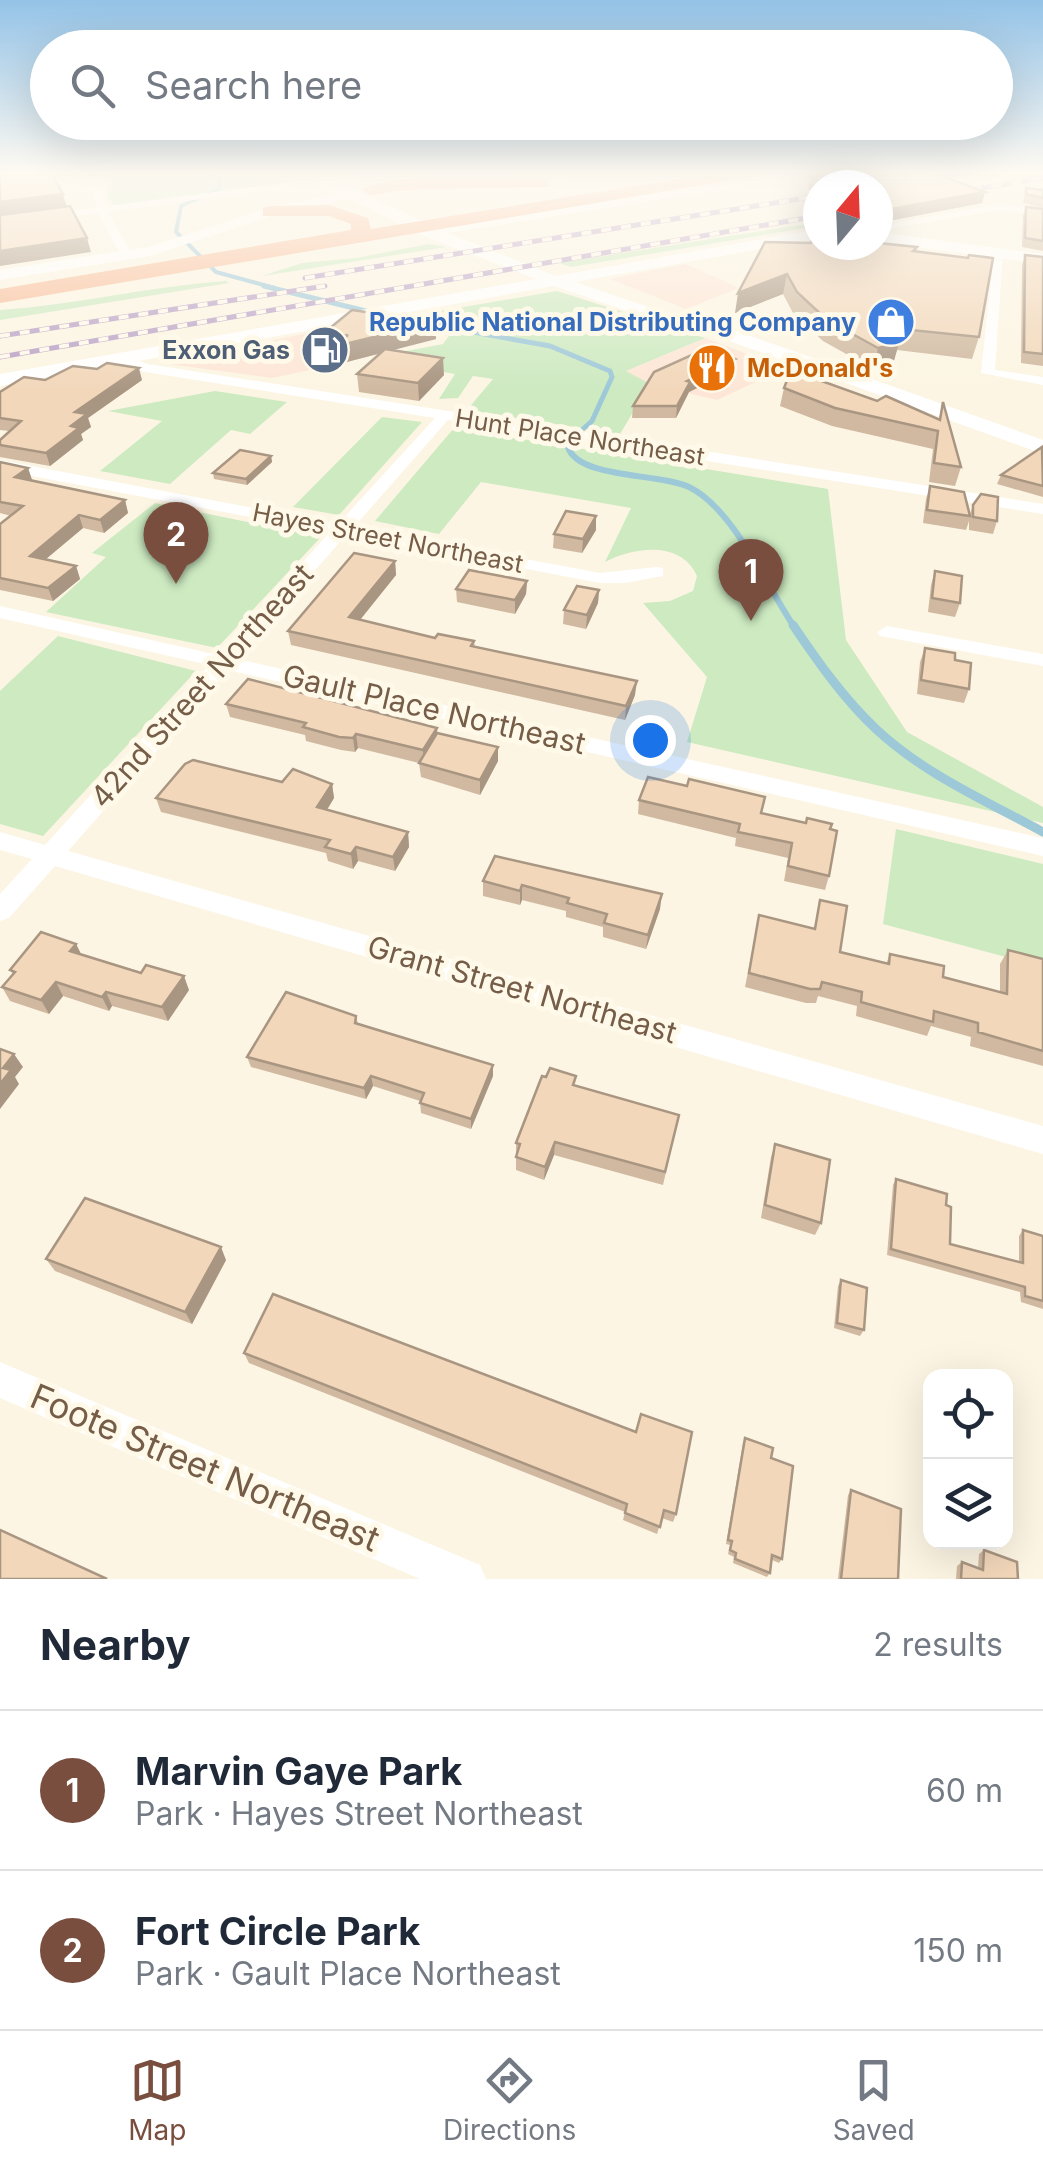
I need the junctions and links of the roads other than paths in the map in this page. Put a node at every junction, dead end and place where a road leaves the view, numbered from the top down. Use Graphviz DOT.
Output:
graph roads {
  1 [pos="122,245"];
  2 [pos="235,245"];
  3 [pos="288,245"];
  4 [pos="288,245"];
  5 [pos="468,245"];
  6 [pos="477,245"];
  7 [pos="760,245"];
  8 [pos="936,245"];
  9 [pos="228,251"];
  10 [pos="998,253"];
  11 [pos="128,256"];
  12 [pos="1043,259"];
  13 [pos="174,262"];
  14 [pos="0,276"];
  15 [pos="578,278"];
  16 [pos="556,282"];
  17 [pos="0,284"];
  18 [pos="0,296"];
  19 [pos="0,306"];
  20 [pos="725,333"];
  21 [pos="119,358"];
  22 [pos="0,380"];
  23 [pos="1043,381"];
  24 [pos="444,416"];
  25 [pos="1043,447"];
  26 [pos="0,465"];
  27 [pos="1043,509"];
  28 [pos="342,530"];
  29 [pos="658,572"];
  30 [pos="0,612"];
  31 [pos="886,632"];
  32 [pos="1043,660"];
  33 [pos="222,662"];
  34 [pos="0,841"];
  35 [pos="1043,847"];
  36 [pos="50,855"];
  37 [pos="0,911"];
  38 [pos="1043,1140"];
  39 [pos="0,1380"];
  40 [pos="466,1579"];
  1 -- 11 [label="street"];
  2 -- 9 [label="main road"];
  3 -- 9 [label="highway"];
  4 -- 9 [label="highway"];
  5 -- 16 [label="main road"];
  6 -- 15 [label="main road"];
  7 -- 15 [label="main road"];
  8 -- 10 [label="main road"];
  9 -- 13 [label="highway"];
  9 -- 13 [label="main road"];
  10 -- 12 [label="main road"];
  10 -- 23 [label="street"];
  11 -- 13 [label="main road"];
  11 -- 14 [label="main road"];
  13 -- 17 [label="highway"];
  13 -- 18 [label="highway"];
  13 -- 19 [label="highway"];
  15 -- 16 [label="main road"];
  15 -- 20 [label="main road"];
  16 -- 20 [label="main road"];
  16 -- 21 [label="main road"];
  20 -- 25 [label="main road"];
  21 -- 22 [label="main road"];
  21 -- 24 [label="street, Hunt Place Northeast"];
  24 -- 27 [label="street, Hunt Place Northeast"];
  24 -- 28 [label="street, 42nd Street Northeast"];
  26 -- 28 [label="street, Hayes Street Northeast"];
  28 -- 29 [label="street, Hayes Street Northeast"];
  28 -- 33 [label="street, 42nd Street Northeast"];
  30 -- 33 [label="street, Gault Place Northeast"];
  31 -- 32 [label="street"];
  33 -- 35 [label="street, Gault Place Northeast"];
  33 -- 36 [label="street, 42nd Street Northeast"];
  34 -- 36 [label="street, Grant Street Northeast"];
  36 -- 37 [label="street, 42nd Street Northeast"];
  36 -- 38 [label="street, Grant Street Northeast"];
  39 -- 40 [label="street, Foote Street Northeast"];
}
